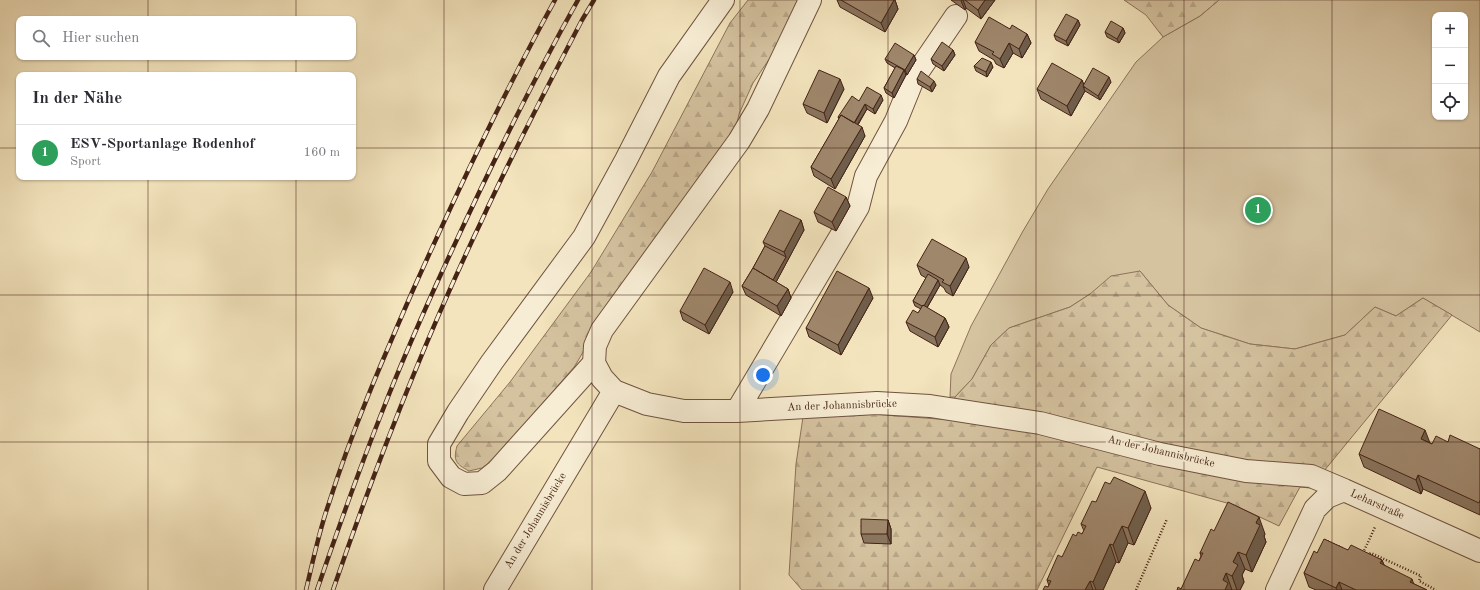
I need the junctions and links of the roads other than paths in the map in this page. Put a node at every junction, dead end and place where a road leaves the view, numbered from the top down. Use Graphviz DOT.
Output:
graph roads {
  1 [pos="723,0"];
  2 [pos="810,0"];
  3 [pos="956,16"];
  4 [pos="594,363"];
  5 [pos="614,391"];
  6 [pos="736,411"];
  7 [pos="1344,490"];
  8 [pos="1480,551"];
  9 [pos="495,590"];
  10 [pos="1277,590"];
  1 -- 4 [label="street"];
  2 -- 4 [label="street"];
  3 -- 6 [label="street"];
  4 -- 5 [label="street"];
  5 -- 6 [label="street, An der Johannisbrücke"];
  5 -- 9 [label="street, An der Johannisbrücke"];
  6 -- 7 [label="street, An der Johannisbrücke"];
  7 -- 8 [label="street, Leharstraße"];
  7 -- 10 [label="street, Leharstraße"];
}
